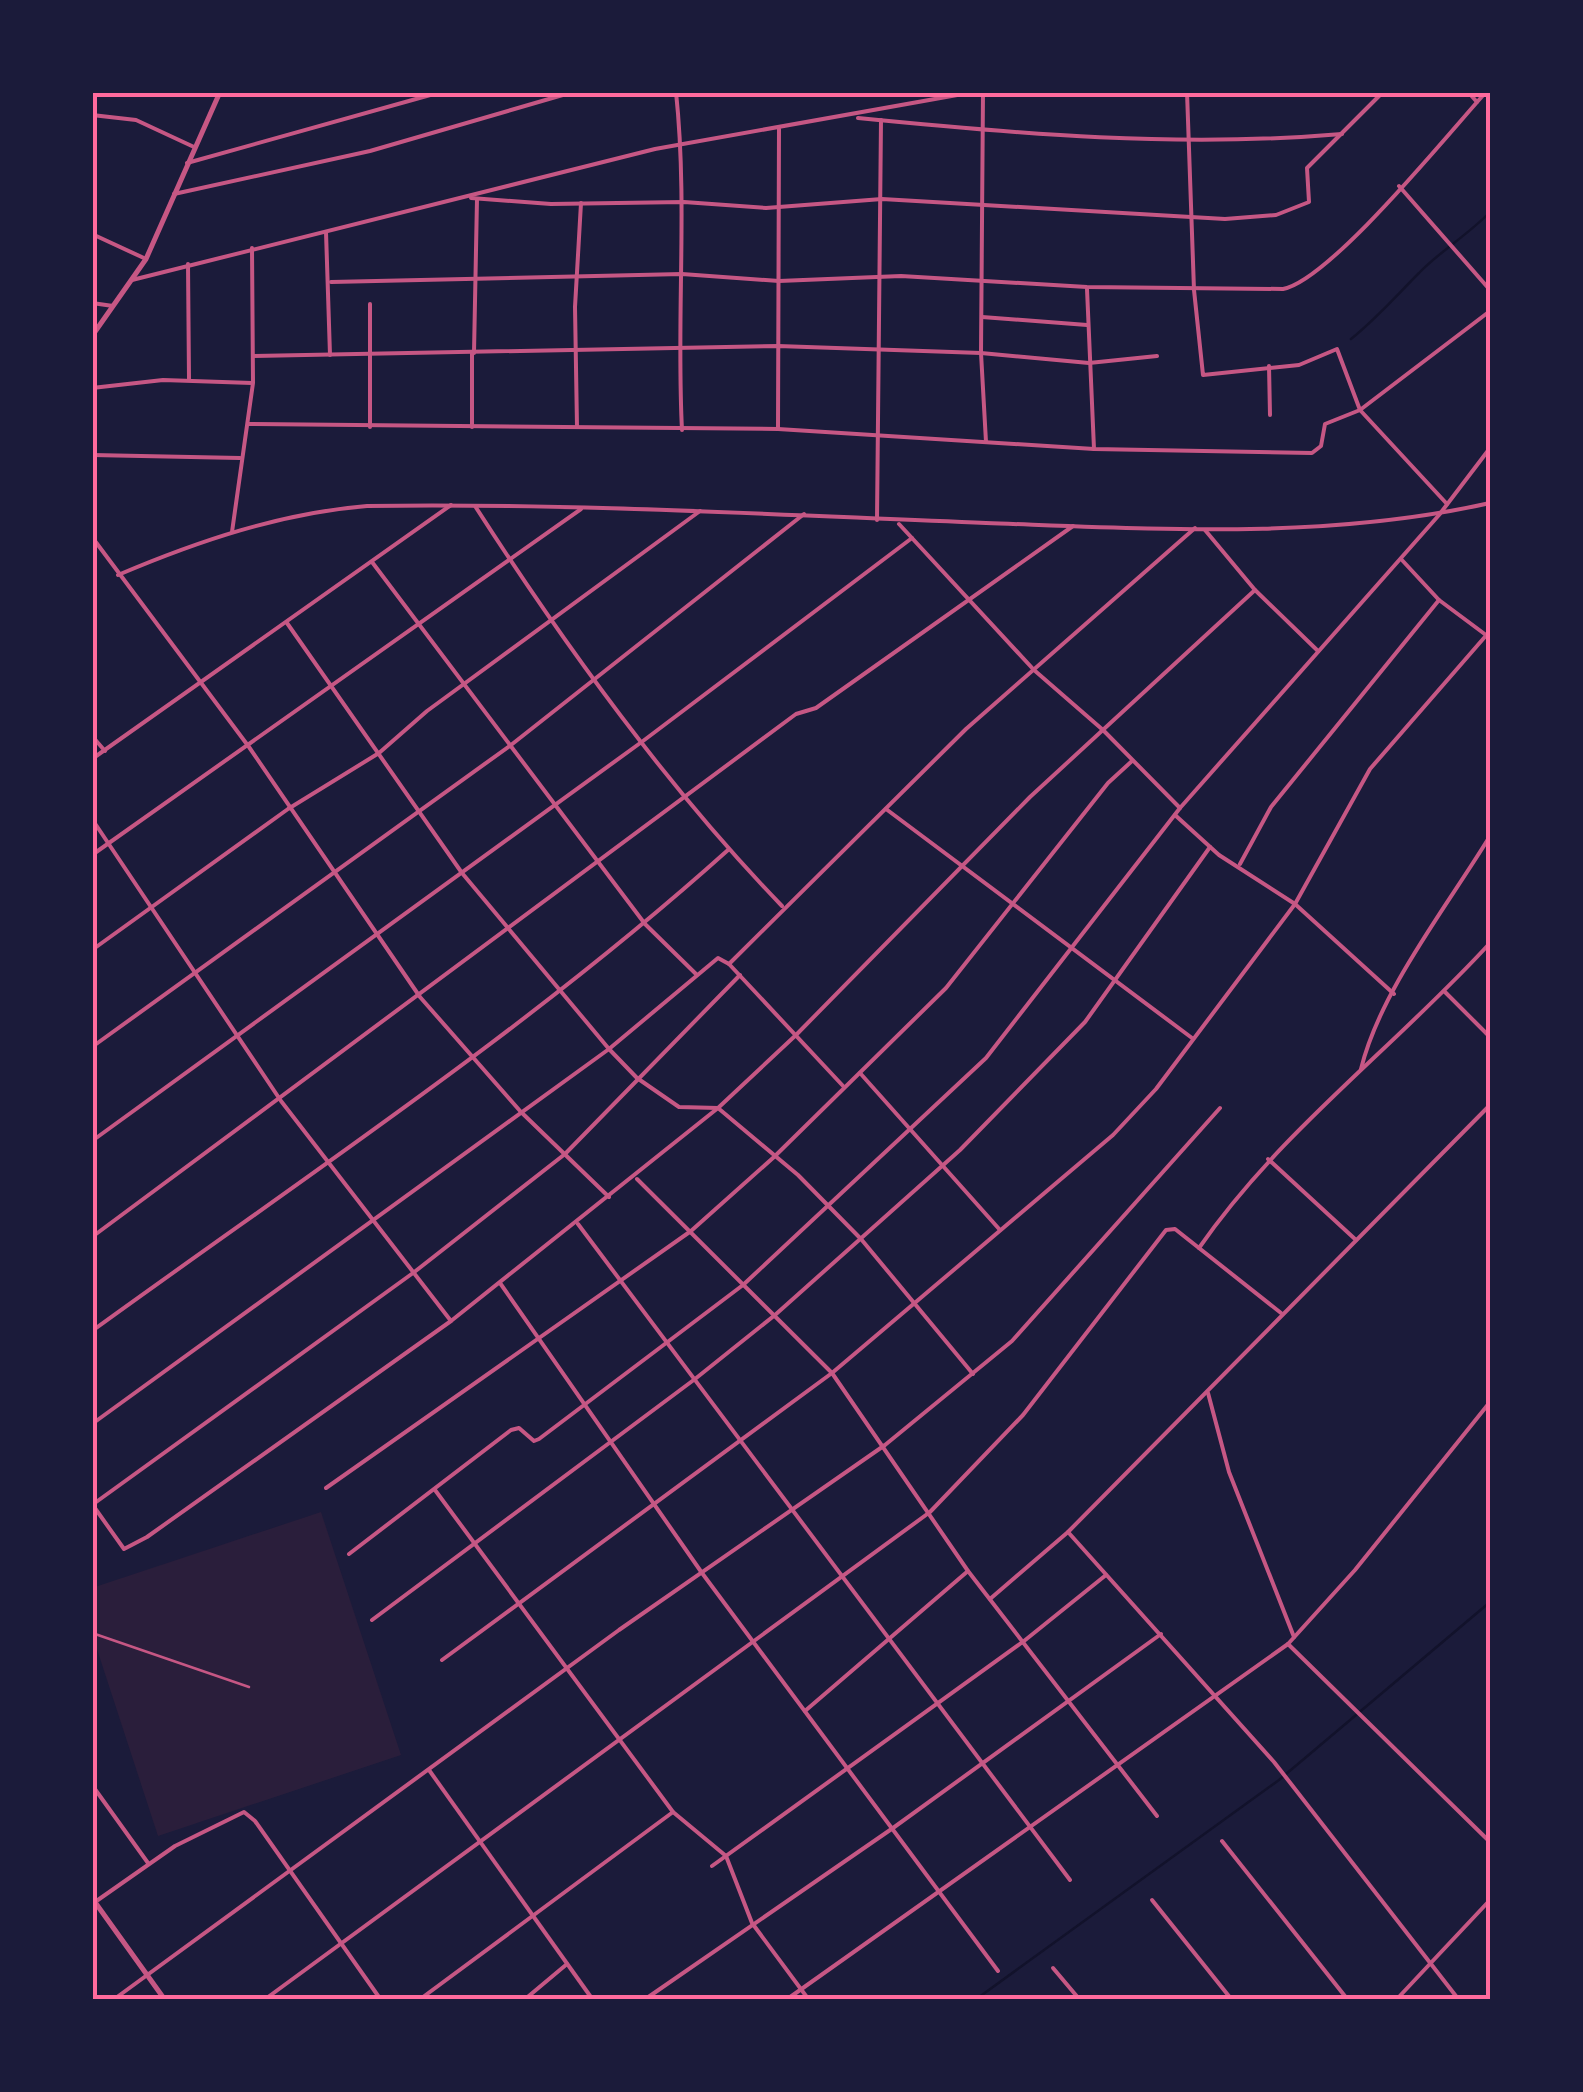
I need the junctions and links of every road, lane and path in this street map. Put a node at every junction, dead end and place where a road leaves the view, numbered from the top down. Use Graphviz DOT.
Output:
graph roads {
  1 [pos="220,92"];
  2 [pos="441,92"];
  3 [pos="573,92"];
  4 [pos="676,92"];
  5 [pos="974,92"];
  6 [pos="983,92"];
  7 [pos="1186,92"];
  8 [pos="1383,92"];
  9 [pos="1468,92"];
  10 [pos="1486,92"];
  11 [pos="1477,102"];
  12 [pos="92,115"];
  13 [pos="851,117"];
  14 [pos="881,120"];
  15 [pos="985,129"];
  16 [pos="779,130"];
  17 [pos="1342,134"];
  18 [pos="1189,142"];
  19 [pos="682,145"];
  20 [pos="194,146"];
  21 [pos="187,164"];
  22 [pos="1400,186"];
  23 [pos="174,194"];
  24 [pos="474,198"];
  25 [pos="882,200"];
  26 [pos="684,202"];
  27 [pos="983,202"];
  28 [pos="581,203"];
  29 [pos="781,206"];
  30 [pos="1192,218"];
  31 [pos="326,232"];
  32 [pos="92,234"];
  33 [pos="252,248"];
  34 [pos="146,259"];
  35 [pos="188,264"];
  36 [pos="682,274"];
  37 [pos="578,276"];
  38 [pos="880,276"];
  39 [pos="476,278"];
  40 [pos="984,278"];
  41 [pos="132,280"];
  42 [pos="779,281"];
  43 [pos="331,282"];
  44 [pos="1087,287"];
  45 [pos="1194,290"];
  46 [pos="1490,290"];
  47 [pos="92,303"];
  48 [pos="370,304"];
  49 [pos="114,306"];
  50 [pos="1490,311"];
  51 [pos="981,316"];
  52 [pos="1087,325"];
  53 [pos="92,336"];
  54 [pos="778,346"];
  55 [pos="678,350"];
  56 [pos="577,351"];
  57 [pos="472,353"];
  58 [pos="881,353"];
  59 [pos="981,353"];
  60 [pos="368,354"];
  61 [pos="330,355"];
  62 [pos="253,356"];
  63 [pos="1158,356"];
  64 [pos="1089,363"];
  65 [pos="1269,366"];
  66 [pos="189,380"];
  67 [pos="253,383"];
  68 [pos="92,388"];
  69 [pos="1360,410"];
  70 [pos="1270,415"];
  71 [pos="248,424"];
  72 [pos="370,427"];
  73 [pos="472,427"];
  74 [pos="577,428"];
  75 [pos="682,430"];
  76 [pos="778,430"];
  77 [pos="880,439"];
  78 [pos="986,443"];
  79 [pos="1490,448"];
  80 [pos="1094,449"];
  81 [pos="92,455"];
  82 [pos="240,458"];
  83 [pos="1446,504"];
  84 [pos="1490,504"];
  85 [pos="451,505"];
  86 [pos="475,506"];
  87 [pos="581,508"];
  88 [pos="700,511"];
  89 [pos="804,514"];
  90 [pos="1440,515"];
  91 [pos="877,522"];
  92 [pos="898,522"];
  93 [pos="1073,526"];
  94 [pos="1196,528"];
  95 [pos="1203,528"];
  96 [pos="232,532"];
  97 [pos="92,537"];
  98 [pos="912,538"];
  99 [pos="1401,558"];
  100 [pos="509,559"];
  101 [pos="372,562"];
  102 [pos="118,575"];
  103 [pos="1255,590"];
  104 [pos="1439,600"];
  105 [pos="968,602"];
  106 [pos="552,618"];
  107 [pos="417,622"];
  108 [pos="287,623"];
  109 [pos="1489,635"];
  110 [pos="1318,651"];
  111 [pos="1034,670"];
  112 [pos="597,679"];
  113 [pos="465,682"];
  114 [pos="333,685"];
  115 [pos="201,686"];
  116 [pos="1103,730"];
  117 [pos="92,736"];
  118 [pos="643,742"];
  119 [pos="512,745"];
  120 [pos="249,747"];
  121 [pos="105,750"];
  122 [pos="379,753"];
  123 [pos="92,759"];
  124 [pos="1132,761"];
  125 [pos="687,799"];
  126 [pos="555,804"];
  127 [pos="1180,808"];
  128 [pos="288,809"];
  129 [pos="886,809"];
  130 [pos="419,812"];
  131 [pos="1175,816"];
  132 [pos="92,819"];
  133 [pos="1490,836"];
  134 [pos="109,844"];
  135 [pos="1210,848"];
  136 [pos="728,850"];
  137 [pos="92,855"];
  138 [pos="599,864"];
  139 [pos="1240,864"];
  140 [pos="962,869"];
  141 [pos="333,872"];
  142 [pos="462,873"];
  143 [pos="1295,904"];
  144 [pos="1014,906"];
  145 [pos="782,907"];
  146 [pos="150,908"];
  147 [pos="645,924"];
  148 [pos="505,928"];
  149 [pos="376,933"];
  150 [pos="1490,942"];
  151 [pos="92,950"];
  152 [pos="1071,951"];
  153 [pos="729,964"];
  154 [pos="197,973"];
  155 [pos="740,975"];
  156 [pos="697,976"];
  157 [pos="1114,981"];
  158 [pos="559,987"];
  159 [pos="1445,992"];
  160 [pos="1394,994"];
  161 [pos="420,998"];
  162 [pos="796,1035"];
  163 [pos="238,1036"];
  164 [pos="1490,1037"];
  165 [pos="1192,1038"];
  166 [pos="92,1047"];
  167 [pos="608,1048"];
  168 [pos="471,1058"];
  169 [pos="1362,1069"];
  170 [pos="859,1072"];
  171 [pos="637,1078"];
  172 [pos="844,1087"];
  173 [pos="281,1101"];
  174 [pos="1490,1105"];
  175 [pos="718,1108"];
  176 [pos="1220,1108"];
  177 [pos="521,1112"];
  178 [pos="910,1129"];
  179 [pos="92,1141"];
  180 [pos="566,1154"];
  181 [pos="774,1157"];
  182 [pos="1268,1158"];
  183 [pos="324,1162"];
  184 [pos="941,1166"];
  185 [pos="636,1177"];
  186 [pos="610,1198"];
  187 [pos="830,1206"];
  188 [pos="374,1222"];
  189 [pos="578,1223"];
  190 [pos="1000,1230"];
  191 [pos="691,1231"];
  192 [pos="92,1237"];
  193 [pos="861,1239"];
  194 [pos="1356,1240"];
  195 [pos="1199,1248"];
  196 [pos="413,1272"];
  197 [pos="620,1281"];
  198 [pos="500,1282"];
  199 [pos="742,1285"];
  200 [pos="914,1302"];
  201 [pos="1281,1313"];
  202 [pos="775,1315"];
  203 [pos="451,1321"];
  204 [pos="92,1331"];
  205 [pos="540,1338"];
  206 [pos="668,1341"];
  207 [pos="832,1373"];
  208 [pos="973,1374"];
  209 [pos="695,1379"];
  210 [pos="1208,1393"];
  211 [pos="1490,1402"];
  212 [pos="587,1403"];
  213 [pos="92,1424"];
  214 [pos="612,1439"];
  215 [pos="742,1440"];
  216 [pos="885,1446"];
  217 [pos="326,1488"];
  218 [pos="436,1490"];
  219 [pos="656,1502"];
  220 [pos="93,1505"];
  221 [pos="790,1508"];
  222 [pos="930,1512"];
  223 [pos="1068,1532"];
  224 [pos="475,1542"];
  225 [pos="350,1554"];
  226 [pos="968,1570"];
  227 [pos="702,1573"];
  228 [pos="1106,1575"];
  229 [pos="840,1577"];
  230 [pos="990,1599"];
  231 [pos="520,1601"];
  232 [pos="372,1620"];
  233 [pos="93,1633"];
  234 [pos="1160,1634"];
  235 [pos="1294,1638"];
  236 [pos="886,1639"];
  237 [pos="1024,1641"];
  238 [pos="752,1642"];
  239 [pos="1288,1644"];
  240 [pos="442,1660"];
  241 [pos="568,1669"];
  242 [pos="248,1686"];
  243 [pos="1215,1694"];
  244 [pos="1068,1702"];
  245 [pos="936,1704"];
  246 [pos="805,1711"];
  247 [pos="617,1738"];
  248 [pos="1116,1763"];
  249 [pos="981,1764"];
  250 [pos="848,1766"];
  251 [pos="429,1770"];
  252 [pos="92,1786"];
  253 [pos="673,1812"];
  254 [pos="1157,1816"];
  255 [pos="1027,1826"];
  256 [pos="893,1828"];
  257 [pos="480,1841"];
  258 [pos="1222,1841"];
  259 [pos="1490,1842"];
  260 [pos="726,1856"];
  261 [pos="148,1863"];
  262 [pos="712,1866"];
  263 [pos="288,1870"];
  264 [pos="1070,1880"];
  265 [pos="938,1889"];
  266 [pos="94,1900"];
  267 [pos="1152,1900"];
  268 [pos="1490,1900"];
  269 [pos="534,1915"];
  270 [pos="752,1923"];
  271 [pos="342,1944"];
  272 [pos="567,1964"];
  273 [pos="1429,1964"];
  274 [pos="1053,1968"];
  275 [pos="998,1971"];
  276 [pos="146,1973"];
  277 [pos="801,1989"];
  278 [pos="113,2000"];
  279 [pos="165,2000"];
  280 [pos="264,2000"];
  281 [pos="381,2000"];
  282 [pos="419,2000"];
  283 [pos="524,2000"];
  284 [pos="593,2000"];
  285 [pos="644,2000"];
  286 [pos="786,2000"];
  287 [pos="809,2000"];
  288 [pos="1080,2000"];
  289 [pos="1232,2000"];
  290 [pos="1348,2000"];
  291 [pos="1396,2000"];
  292 [pos="1458,2000"];
  1 -- 20 [label="street"];
  2 -- 21 [label="street"];
  3 -- 23 [label="street"];
  4 -- 19 [label="street"];
  5 -- 13 [label="street"];
  6 -- 15 [label="street"];
  7 -- 18 [label="street"];
  8 -- 17 [label="street"];
  9 -- 11 [label="street"];
  10 -- 11 [label="street"];
  11 -- 22 [label="street"];
  12 -- 20 [label="street"];
  13 -- 14 [label="street"];
  13 -- 16 [label="street"];
  14 -- 15 [label="street"];
  14 -- 25 [label="street"];
  15 -- 18 [label="street"];
  15 -- 27 [label="street"];
  16 -- 19 [label="street"];
  16 -- 29 [label="street"];
  17 -- 18 [label="street"];
  17 -- 30 [label="street"];
  18 -- 30 [label="street"];
  19 -- 24 [label="street"];
  19 -- 26 [label="street"];
  20 -- 21 [label="street"];
  21 -- 23 [label="street"];
  22 -- 45 [label="street"];
  22 -- 46 [label="street"];
  23 -- 34 [label="street"];
  24 -- 28 [label="street"];
  24 -- 31 [label="street"];
  24 -- 39 [label="street"];
  25 -- 27 [label="street"];
  25 -- 29 [label="street"];
  25 -- 38 [label="street"];
  26 -- 28 [label="street"];
  26 -- 29 [label="street"];
  26 -- 36 [label="street"];
  27 -- 30 [label="street"];
  27 -- 40 [label="street"];
  28 -- 37 [label="street"];
  29 -- 42 [label="street"];
  30 -- 45 [label="street"];
  31 -- 33 [label="street"];
  31 -- 43 [label="street"];
  32 -- 34 [label="street"];
  33 -- 35 [label="street"];
  33 -- 62 [label="street"];
  34 -- 41 [label="street"];
  35 -- 41 [label="street"];
  35 -- 66 [label="street"];
  36 -- 37 [label="street"];
  36 -- 42 [label="street"];
  36 -- 55 [label="street"];
  37 -- 39 [label="street"];
  37 -- 56 [label="street"];
  38 -- 40 [label="street"];
  38 -- 42 [label="street"];
  38 -- 58 [label="street"];
  39 -- 43 [label="street"];
  39 -- 57 [label="street"];
  40 -- 44 [label="street"];
  40 -- 51 [label="street"];
  41 -- 49 [label="street"];
  42 -- 54 [label="street"];
  43 -- 61 [label="street"];
  44 -- 45 [label="street"];
  44 -- 52 [label="street"];
  45 -- 65 [label="street"];
  47 -- 49 [label="street"];
  48 -- 60 [label="street"];
  49 -- 53 [label="street"];
  50 -- 69 [label="street"];
  51 -- 52 [label="street"];
  51 -- 59 [label="street"];
  52 -- 64 [label="street"];
  54 -- 55 [label="street"];
  54 -- 58 [label="street"];
  54 -- 76 [label="street"];
  55 -- 56 [label="street"];
  55 -- 75 [label="street"];
  56 -- 57 [label="street"];
  56 -- 74 [label="street"];
  57 -- 60 [label="street"];
  57 -- 73 [label="street"];
  58 -- 59 [label="street"];
  58 -- 77 [label="street"];
  59 -- 64 [label="street"];
  59 -- 78 [label="street"];
  60 -- 61 [label="street"];
  60 -- 72 [label="street"];
  61 -- 62 [label="street"];
  62 -- 67 [label="street"];
  63 -- 64 [label="street"];
  64 -- 80 [label="street"];
  65 -- 69 [label="street"];
  65 -- 70 [label="street"];
  66 -- 67 [label="street"];
  66 -- 68 [label="street"];
  67 -- 71 [label="street"];
  69 -- 80 [label="street"];
  69 -- 83 [label="street"];
  71 -- 72 [label="street"];
  71 -- 82 [label="street"];
  72 -- 73 [label="street"];
  73 -- 74 [label="street"];
  74 -- 75 [label="street"];
  75 -- 76 [label="street"];
  76 -- 77 [label="street"];
  77 -- 78 [label="street"];
  77 -- 91 [label="street"];
  78 -- 80 [label="street"];
  79 -- 83 [label="street"];
  81 -- 82 [label="street"];
  82 -- 96 [label="street"];
  83 -- 90 [label="street"];
  84 -- 90 [label="street"];
  85 -- 86 [label="street"];
  85 -- 96 [label="street"];
  85 -- 101 [label="street"];
  86 -- 87 [label="street"];
  86 -- 100 [label="street"];
  87 -- 88 [label="street"];
  87 -- 100 [label="street"];
  88 -- 89 [label="street"];
  88 -- 106 [label="street"];
  89 -- 91 [label="street"];
  89 -- 112 [label="street"];
  90 -- 95 [label="street"];
  90 -- 99 [label="street"];
  91 -- 92 [label="street"];
  92 -- 93 [label="street"];
  92 -- 98 [label="street"];
  93 -- 94 [label="street"];
  93 -- 105 [label="street"];
  94 -- 95 [label="street"];
  94 -- 111 [label="street"];
  95 -- 103 [label="street"];
  96 -- 102 [label="street"];
  97 -- 102 [label="street"];
  98 -- 105 [label="street"];
  98 -- 118 [label="street"];
  99 -- 104 [label="street"];
  99 -- 110 [label="street"];
  100 -- 106 [label="street"];
  100 -- 107 [label="street"];
  101 -- 107 [label="street"];
  101 -- 108 [label="street"];
  102 -- 115 [label="street"];
  103 -- 110 [label="street"];
  103 -- 116 [label="street"];
  104 -- 109 [label="street"];
  104 -- 139 [label="street"];
  105 -- 111 [label="street"];
  105 -- 125 [label="street"];
  106 -- 112 [label="street"];
  106 -- 113 [label="street"];
  107 -- 113 [label="street"];
  107 -- 114 [label="street"];
  108 -- 114 [label="street"];
  108 -- 115 [label="street"];
  109 -- 143 [label="street"];
  110 -- 127 [label="street"];
  111 -- 116 [label="street"];
  111 -- 129 [label="street"];
  112 -- 118 [label="street"];
  112 -- 119 [label="street"];
  113 -- 119 [label="street"];
  113 -- 122 [label="street"];
  114 -- 120 [label="street"];
  114 -- 122 [label="street"];
  115 -- 120 [label="street"];
  115 -- 121 [label="street"];
  116 -- 124 [label="street"];
  116 -- 140 [label="street"];
  117 -- 121 [label="street"];
  118 -- 125 [label="street"];
  118 -- 126 [label="street"];
  119 -- 126 [label="street"];
  119 -- 130 [label="street"];
  120 -- 128 [label="street"];
  120 -- 134 [label="street"];
  121 -- 123 [label="street"];
  122 -- 128 [label="street"];
  122 -- 130 [label="street"];
  124 -- 127 [label="street"];
  124 -- 144 [label="street"];
  125 -- 136 [label="street"];
  125 -- 138 [label="street"];
  126 -- 138 [label="street"];
  126 -- 142 [label="street"];
  127 -- 131 [label="street"];
  128 -- 141 [label="street"];
  128 -- 146 [label="street"];
  129 -- 140 [label="street"];
  129 -- 145 [label="street"];
  130 -- 141 [label="street"];
  130 -- 142 [label="street"];
  131 -- 135 [label="street"];
  131 -- 152 [label="street"];
  132 -- 134 [label="street"];
  133 -- 160 [label="street"];
  134 -- 137 [label="street"];
  134 -- 146 [label="street"];
  135 -- 139 [label="street"];
  135 -- 157 [label="street"];
  136 -- 145 [label="street"];
  136 -- 147 [label="street"];
  138 -- 147 [label="street"];
  138 -- 148 [label="street"];
  139 -- 143 [label="street"];
  140 -- 144 [label="street"];
  140 -- 162 [label="street"];
  141 -- 149 [label="street"];
  141 -- 154 [label="street"];
  142 -- 148 [label="street"];
  142 -- 149 [label="street"];
  143 -- 160 [label="street"];
  143 -- 165 [label="street"];
  144 -- 152 [label="street"];
  144 -- 170 [label="street"];
  145 -- 153 [label="street"];
  146 -- 151 [label="street"];
  146 -- 154 [label="street"];
  147 -- 156 [label="street"];
  147 -- 158 [label="street"];
  148 -- 158 [label="street"];
  148 -- 161 [label="street"];
  149 -- 161 [label="street"];
  149 -- 163 [label="street"];
  150 -- 159 [label="street"];
  152 -- 157 [label="street"];
  152 -- 178 [label="street"];
  153 -- 155 [label="street"];
  153 -- 156 [label="street"];
  154 -- 163 [label="street"];
  154 -- 166 [label="street"];
  155 -- 162 [label="street"];
  155 -- 171 [label="street"];
  156 -- 167 [label="street"];
  157 -- 165 [label="street"];
  157 -- 184 [label="street"];
  158 -- 167 [label="street"];
  158 -- 168 [label="street"];
  159 -- 164 [label="street"];
  159 -- 169 [label="street"];
  160 -- 169 [label="street"];
  161 -- 168 [label="street"];
  161 -- 173 [label="street"];
  162 -- 172 [label="street"];
  162 -- 175 [label="street"];
  163 -- 173 [label="street"];
  163 -- 179 [label="street"];
  165 -- 190 [label="street"];
  167 -- 171 [label="street"];
  167 -- 177 [label="street"];
  168 -- 177 [label="street"];
  168 -- 183 [label="street"];
  169 -- 182 [label="street"];
  170 -- 172 [label="street"];
  170 -- 178 [label="street"];
  171 -- 175 [label="street"];
  171 -- 180 [label="street"];
  172 -- 181 [label="street"];
  173 -- 183 [label="street"];
  173 -- 192 [label="street"];
  174 -- 194 [label="street"];
  175 -- 181 [label="street"];
  175 -- 185 [label="street"];
  176 -- 208 [label="street"];
  177 -- 180 [label="street"];
  177 -- 188 [label="street"];
  178 -- 184 [label="street"];
  178 -- 187 [label="street"];
  180 -- 186 [label="street"];
  180 -- 196 [label="street"];
  181 -- 187 [label="street"];
  181 -- 191 [label="street"];
  182 -- 194 [label="street"];
  182 -- 195 [label="street"];
  183 -- 188 [label="street"];
  183 -- 204 [label="street"];
  184 -- 190 [label="street"];
  184 -- 193 [label="street"];
  185 -- 186 [label="street"];
  185 -- 191 [label="street"];
  186 -- 189 [label="street"];
  187 -- 193 [label="street"];
  187 -- 199 [label="street"];
  188 -- 196 [label="street"];
  188 -- 213 [label="street"];
  189 -- 197 [label="street"];
  189 -- 198 [label="street"];
  190 -- 200 [label="street"];
  191 -- 197 [label="street"];
  191 -- 199 [label="street"];
  193 -- 200 [label="street"];
  193 -- 202 [label="street"];
  194 -- 201 [label="street"];
  195 -- 201 [label="street"];
  195 -- 222 [label="street"];
  196 -- 203 [label="street"];
  196 -- 220 [label="street"];
  197 -- 205 [label="street"];
  197 -- 206 [label="street"];
  198 -- 203 [label="street"];
  198 -- 205 [label="street"];
  199 -- 202 [label="street"];
  199 -- 206 [label="street"];
  200 -- 207 [label="street"];
  200 -- 208 [label="street"];
  201 -- 210 [label="street"];
  202 -- 207 [label="street"];
  202 -- 209 [label="street"];
  203 -- 220 [label="street"];
  205 -- 212 [label="street"];
  205 -- 217 [label="street"];
  206 -- 209 [label="street"];
  206 -- 212 [label="street"];
  207 -- 215 [label="street"];
  207 -- 216 [label="street"];
  208 -- 216 [label="street"];
  209 -- 214 [label="street"];
  209 -- 215 [label="street"];
  210 -- 223 [label="street"];
  210 -- 235 [label="street"];
  211 -- 235 [label="street"];
  212 -- 214 [label="street"];
  212 -- 218 [label="street"];
  214 -- 219 [label="street"];
  214 -- 224 [label="street"];
  215 -- 219 [label="street"];
  215 -- 221 [label="street"];
  216 -- 221 [label="street"];
  216 -- 222 [label="street"];
  218 -- 224 [label="street"];
  218 -- 225 [label="street"];
  219 -- 227 [label="street"];
  219 -- 231 [label="street"];
  221 -- 227 [label="street"];
  221 -- 229 [label="street"];
  222 -- 226 [label="street"];
  222 -- 229 [label="street"];
  223 -- 228 [label="street"];
  223 -- 230 [label="street"];
  224 -- 231 [label="street"];
  224 -- 232 [label="street"];
  226 -- 230 [label="street"];
  226 -- 236 [label="street"];
  227 -- 238 [label="street"];
  227 -- 241 [label="street"];
  228 -- 234 [label="street"];
  228 -- 237 [label="street"];
  229 -- 236 [label="street"];
  229 -- 238 [label="street"];
  230 -- 237 [label="street"];
  231 -- 240 [label="street"];
  231 -- 241 [label="street"];
  233 -- 242 [label="lane"];
  234 -- 243 [label="street"];
  234 -- 244 [label="street"];
  235 -- 239 [label="street"];
  236 -- 245 [label="street"];
  236 -- 246 [label="street"];
  237 -- 244 [label="street"];
  237 -- 245 [label="street"];
  238 -- 246 [label="street"];
  238 -- 247 [label="street"];
  239 -- 243 [label="street"];
  239 -- 259 [label="street"];
  241 -- 247 [label="street"];
  241 -- 251 [label="street"];
  243 -- 248 [label="street"];
  243 -- 273 [label="street"];
  244 -- 248 [label="street"];
  244 -- 249 [label="street"];
  245 -- 249 [label="street"];
  245 -- 250 [label="street"];
  246 -- 250 [label="street"];
  247 -- 253 [label="street"];
  247 -- 257 [label="street"];
  248 -- 254 [label="street"];
  248 -- 255 [label="street"];
  249 -- 255 [label="street"];
  249 -- 256 [label="street"];
  250 -- 256 [label="street"];
  250 -- 260 [label="street"];
  251 -- 257 [label="street"];
  251 -- 263 [label="street"];
  252 -- 261 [label="street"];
  253 -- 260 [label="street"];
  253 -- 269 [label="street"];
  255 -- 264 [label="street"];
  255 -- 265 [label="street"];
  256 -- 265 [label="street"];
  256 -- 270 [label="street"];
  257 -- 269 [label="street"];
  257 -- 271 [label="street"];
  258 -- 290 [label="street"];
  260 -- 262 [label="street"];
  260 -- 270 [label="street"];
  261 -- 263 [label="street"];
  261 -- 266 [label="street"];
  263 -- 271 [label="street"];
  263 -- 276 [label="street"];
  265 -- 275 [label="street"];
  265 -- 277 [label="street"];
  266 -- 276 [label="street"];
  267 -- 289 [label="street"];
  268 -- 273 [label="street"];
  269 -- 272 [label="street"];
  269 -- 282 [label="street"];
  270 -- 277 [label="street"];
  270 -- 285 [label="street"];
  271 -- 280 [label="street"];
  271 -- 281 [label="street"];
  272 -- 283 [label="street"];
  272 -- 284 [label="street"];
  273 -- 291 [label="street"];
  273 -- 292 [label="street"];
  274 -- 288 [label="street"];
  276 -- 278 [label="street"];
  276 -- 279 [label="street"];
  277 -- 286 [label="street"];
  277 -- 287 [label="street"];
}
